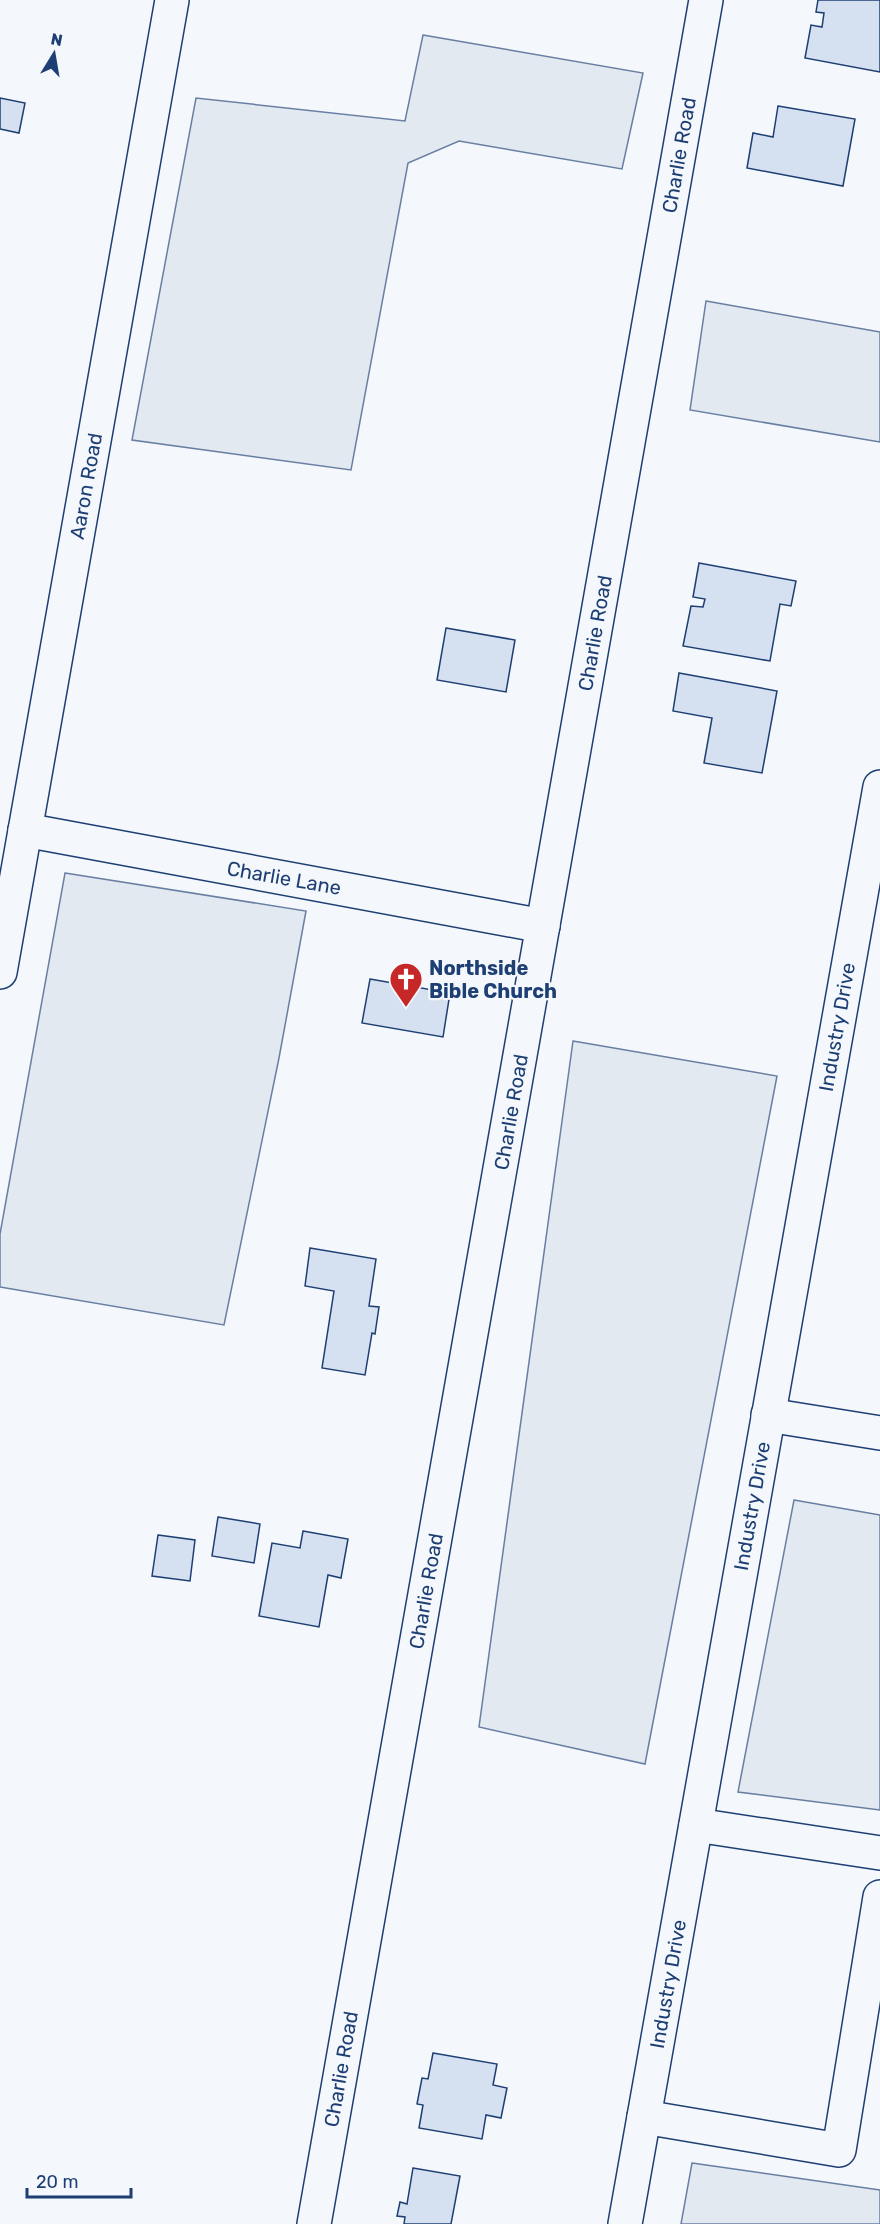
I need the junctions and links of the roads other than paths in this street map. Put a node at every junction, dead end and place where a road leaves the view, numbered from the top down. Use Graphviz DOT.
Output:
graph roads {
  1 [pos="172,0"];
  2 [pos="706,0"];
  3 [pos="880,787"];
  4 [pos="25,830"];
  5 [pos="543,926"];
  6 [pos="0,972"];
  7 [pos="768,1415"];
  8 [pos="880,1433"];
  9 [pos="696,1825"];
  10 [pos="880,1854"];
  11 [pos="880,1898"];
  12 [pos="644,2117"];
  13 [pos="314,2224"];
  14 [pos="625,2224"];
  1 -- 4 [label="street, Aaron Road"];
  2 -- 5 [label="street, Charlie Road"];
  3 -- 7 [label="street, Industry Drive"];
  4 -- 5 [label="street, Charlie Lane"];
  4 -- 6 [label="street, Aaron Road"];
  5 -- 13 [label="street, Charlie Road"];
  7 -- 8 [label="street"];
  7 -- 9 [label="street, Industry Drive"];
  9 -- 10 [label="street"];
  9 -- 12 [label="street, Industry Drive"];
  11 -- 12 [label="street"];
  12 -- 14 [label="street, Industry Drive"];
}
